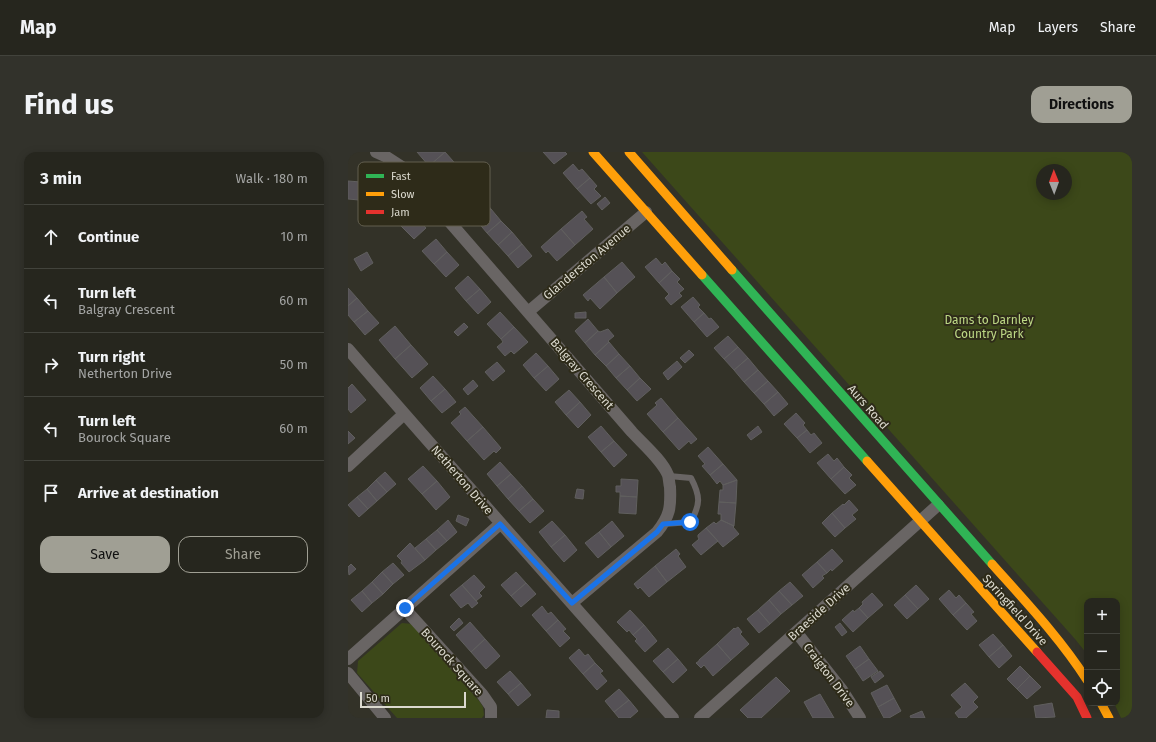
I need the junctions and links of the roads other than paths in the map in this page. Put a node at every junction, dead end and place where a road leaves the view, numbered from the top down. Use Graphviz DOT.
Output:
graph roads {
  1 [pos="376,152"];
  2 [pos="593,152"];
  3 [pos="629,152"];
  4 [pos="394,162"];
  5 [pos="646,212"];
  6 [pos="453,226"];
  7 [pos="528,312"];
  8 [pos="348,349"];
  9 [pos="404,414"];
  10 [pos="348,466"];
  11 [pos="669,476"];
  12 [pos="938,505"];
  13 [pos="920,521"];
  14 [pos="500,524"];
  15 [pos="663,524"];
  16 [pos="572,603"];
  17 [pos="405,608"];
  18 [pos="797,633"];
  19 [pos="348,659"];
  20 [pos="348,673"];
  21 [pos="1084,676"];
  22 [pos="1103,706"];
  23 [pos="385,718"];
  24 [pos="491,718"];
  25 [pos="673,718"];
  26 [pos="700,718"];
  27 [pos="860,718"];
  28 [pos="1087,718"];
  29 [pos="1109,718"];
  1 -- 4 [label="street, Balgray Crescent"];
  2 -- 5 [label="street"];
  3 -- 12 [label="street, Aurs Road"];
  5 -- 7 [label="street, Glanderston Avenue"];
  5 -- 13 [label="street"];
  6 -- 7 [label="street, Balgray Crescent"];
  7 -- 11 [label="street, Balgray Crescent"];
  8 -- 9 [label="street, Netherton Drive"];
  9 -- 10 [label="street"];
  9 -- 14 [label="street, Netherton Drive"];
  11 -- 15 [label="street"];
  11 -- 15 [label="lane"];
  12 -- 13 [label="street, Braeside Drive"];
  12 -- 21 [label="street, Aurs Road"];
  13 -- 18 [label="street, Braeside Drive"];
  13 -- 28 [label="street, Springfield Drive"];
  14 -- 16 [label="street, Netherton Drive"];
  14 -- 17 [label="street"];
  15 -- 16 [label="street"];
  16 -- 25 [label="street, Netherton Drive"];
  17 -- 19 [label="street"];
  17 -- 24 [label="street, Bourock Square"];
  18 -- 26 [label="street, Braeside Drive"];
  18 -- 27 [label="street, Craigton Drive"];
  20 -- 23 [label="street"];
  22 -- 29 [label="street"];
}
